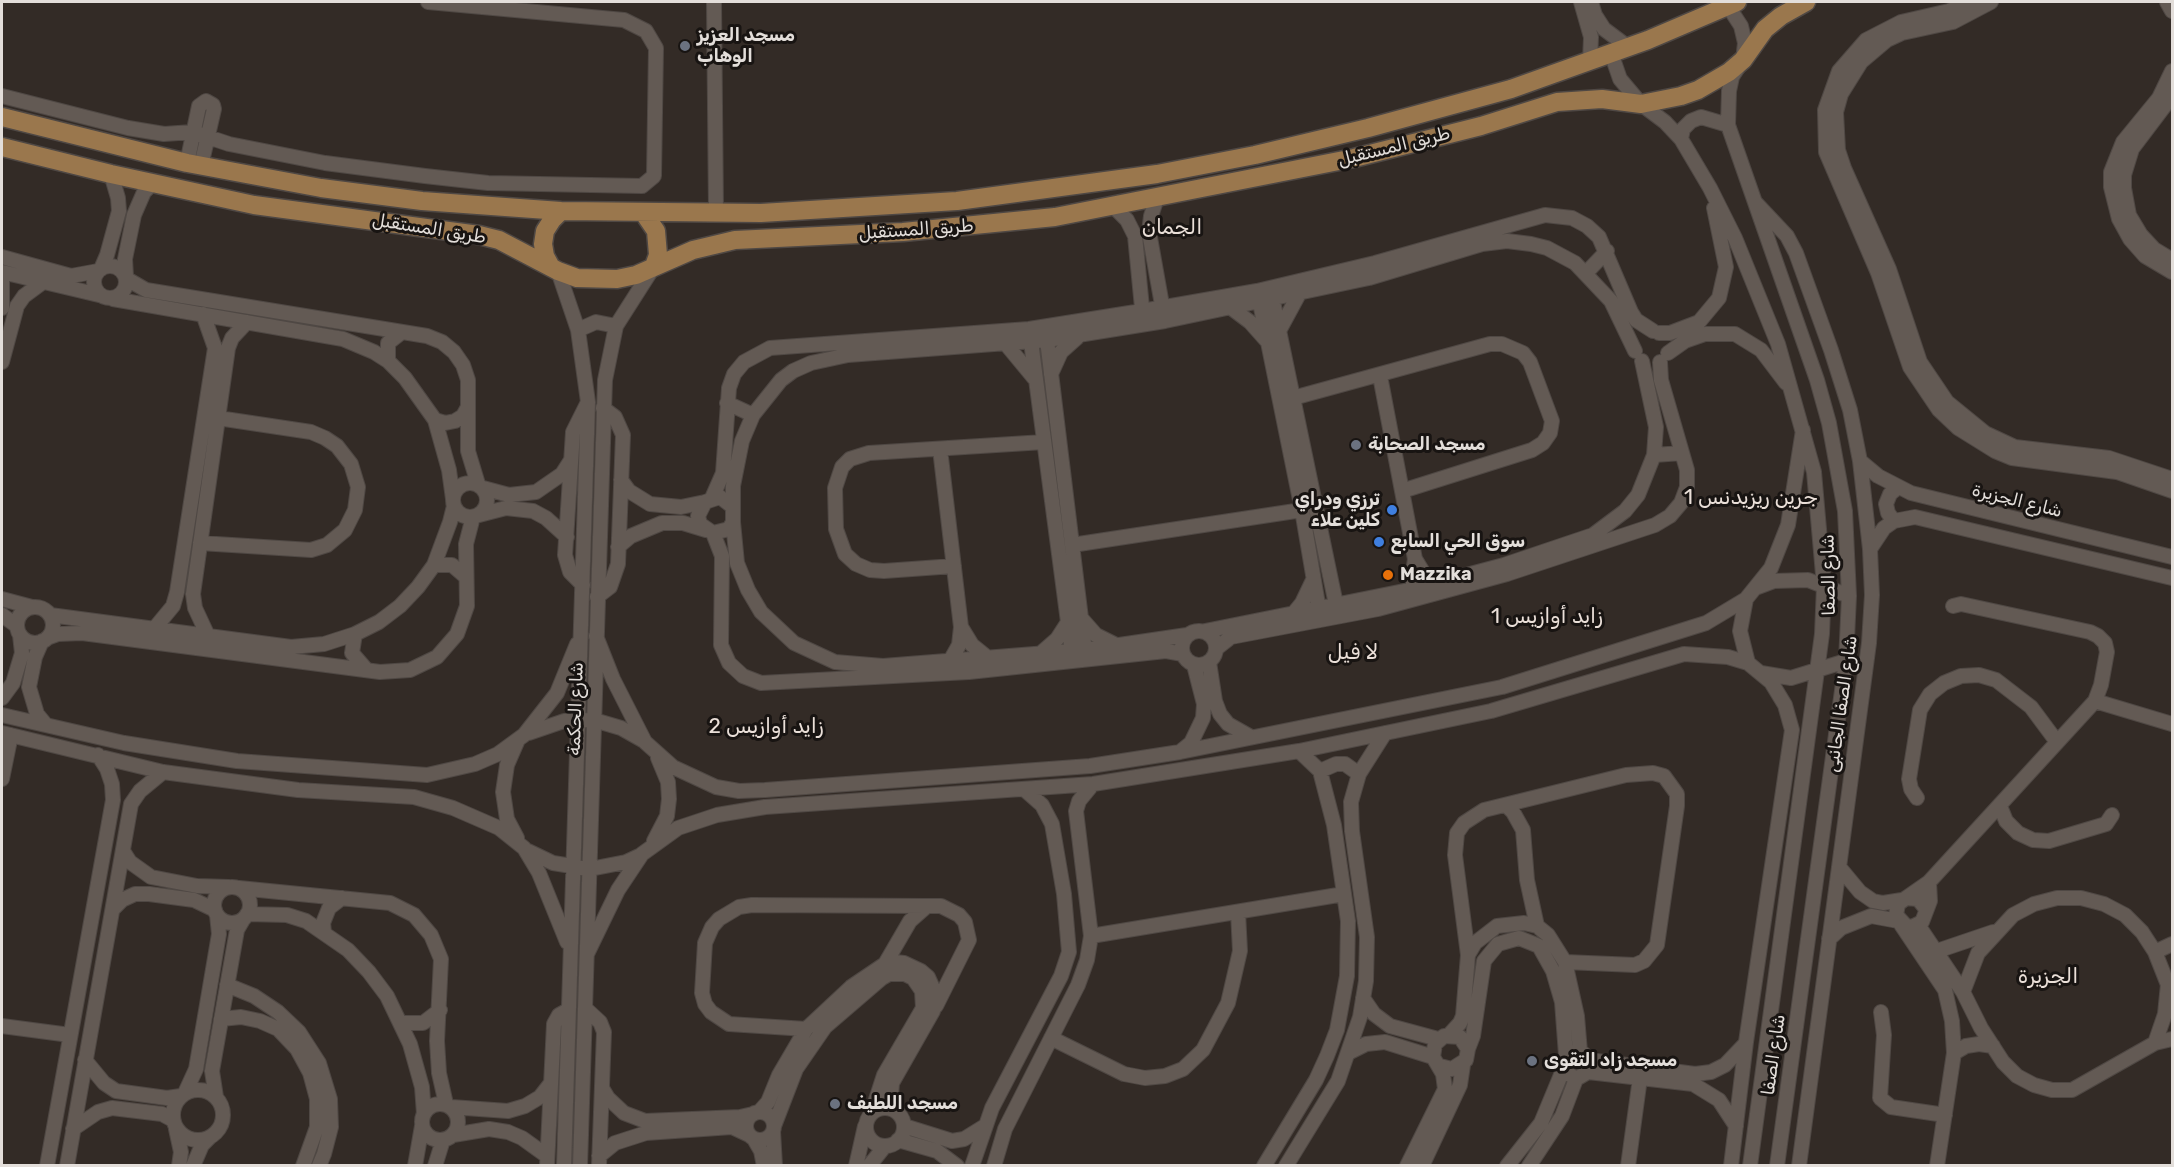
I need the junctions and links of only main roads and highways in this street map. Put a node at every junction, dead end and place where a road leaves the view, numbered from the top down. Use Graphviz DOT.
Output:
graph roads {
  1 [pos="1806,2"];
  2 [pos="1733,4"];
  3 [pos="6,118"];
  4 [pos="1400,118"];
  5 [pos="1347,132"];
  6 [pos="5,147"];
  7 [pos="1399,147"];
  8 [pos="1354,158"];
  9 [pos="266,178"];
  10 [pos="923,202"];
  11 [pos="264,207"];
  12 [pos="561,211"];
  13 [pos="643,212"];
  14 [pos="945,228"];
  15 [pos="654,266"];
  16 [pos="555,269"];
  1 -- 7 [label="main road, طريق المستقبل"];
  2 -- 4 [label="main road, طريق المستقبل"];
  3 -- 6 [label="main road"];
  3 -- 9 [label="main road, طريق المستقبل"];
  4 -- 5 [label="main road, طريق المستقبل"];
  4 -- 7 [label="main road"];
  5 -- 8 [label="main road"];
  5 -- 10 [label="main road, طريق المستقبل"];
  6 -- 11 [label="main road, طريق المستقبل"];
  7 -- 8 [label="main road, طريق المستقبل"];
  8 -- 14 [label="main road, طريق المستقبل"];
  9 -- 11 [label="main road"];
  9 -- 12 [label="main road, طريق المستقبل"];
  10 -- 13 [label="main road, طريق المستقبل"];
  10 -- 14 [label="main road"];
  11 -- 16 [label="main road, طريق المستقبل"];
  12 -- 13 [label="main road, طريق المستقبل"];
  12 -- 16 [label="main road"];
  13 -- 15 [label="main road"];
  14 -- 15 [label="main road, طريق المستقبل"];
  15 -- 16 [label="main road, طريق المستقبل"];
}
